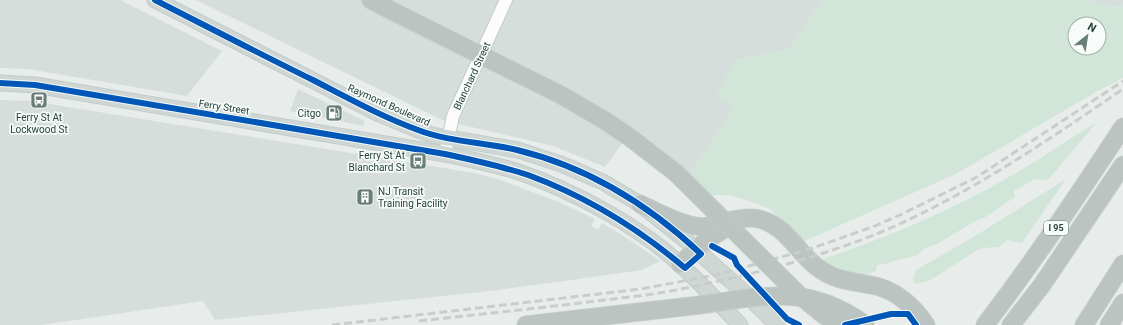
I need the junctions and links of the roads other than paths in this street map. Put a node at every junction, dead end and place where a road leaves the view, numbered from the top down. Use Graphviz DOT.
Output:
graph roads {
  1 [pos="155,0"];
  2 [pos="370,0"];
  3 [pos="506,0"];
  4 [pos="0,84"];
  5 [pos="1123,128"];
  6 [pos="448,138"];
  7 [pos="445,154"];
  8 [pos="1123,165"];
  9 [pos="640,204"];
  10 [pos="742,219"];
  11 [pos="696,249"];
  12 [pos="680,264"];
  13 [pos="1123,264"];
  14 [pos="1123,304"];
  15 [pos="526,325"];
  16 [pos="740,325"];
  17 [pos="777,325"];
  18 [pos="838,325"];
  19 [pos="866,325"];
  20 [pos="926,325"];
  21 [pos="985,325"];
  22 [pos="1011,325"];
  23 [pos="1084,325"];
  24 [pos="1109,325"];
  1 -- 6 [label="main road, Raymond Boulevard"];
  2 -- 18 [label="highway, bridge"];
  3 -- 6 [label="street, Blanchard Street"];
  4 -- 7 [label="main road, Ferry Street"];
  5 -- 21 [label="highway, I 95"];
  6 -- 7 [label="street, Blanchard Street"];
  6 -- 9 [label="main road, Raymond Boulevard"];
  7 -- 12 [label="main road"];
  8 -- 22 [label="highway, I 95"];
  9 -- 10 [label="highway"];
  9 -- 11 [label="main road, Raymond Boulevard"];
  10 -- 11 [label="highway"];
  10 -- 20 [label="highway"];
  11 -- 12 [label="highway"];
  11 -- 17 [label="main road, Raymond Boulevard"];
  12 -- 16 [label="main road"];
  13 -- 23 [label="highway"];
  14 -- 24 [label="highway"];
  15 -- 19 [label="highway, bridge"];
}
